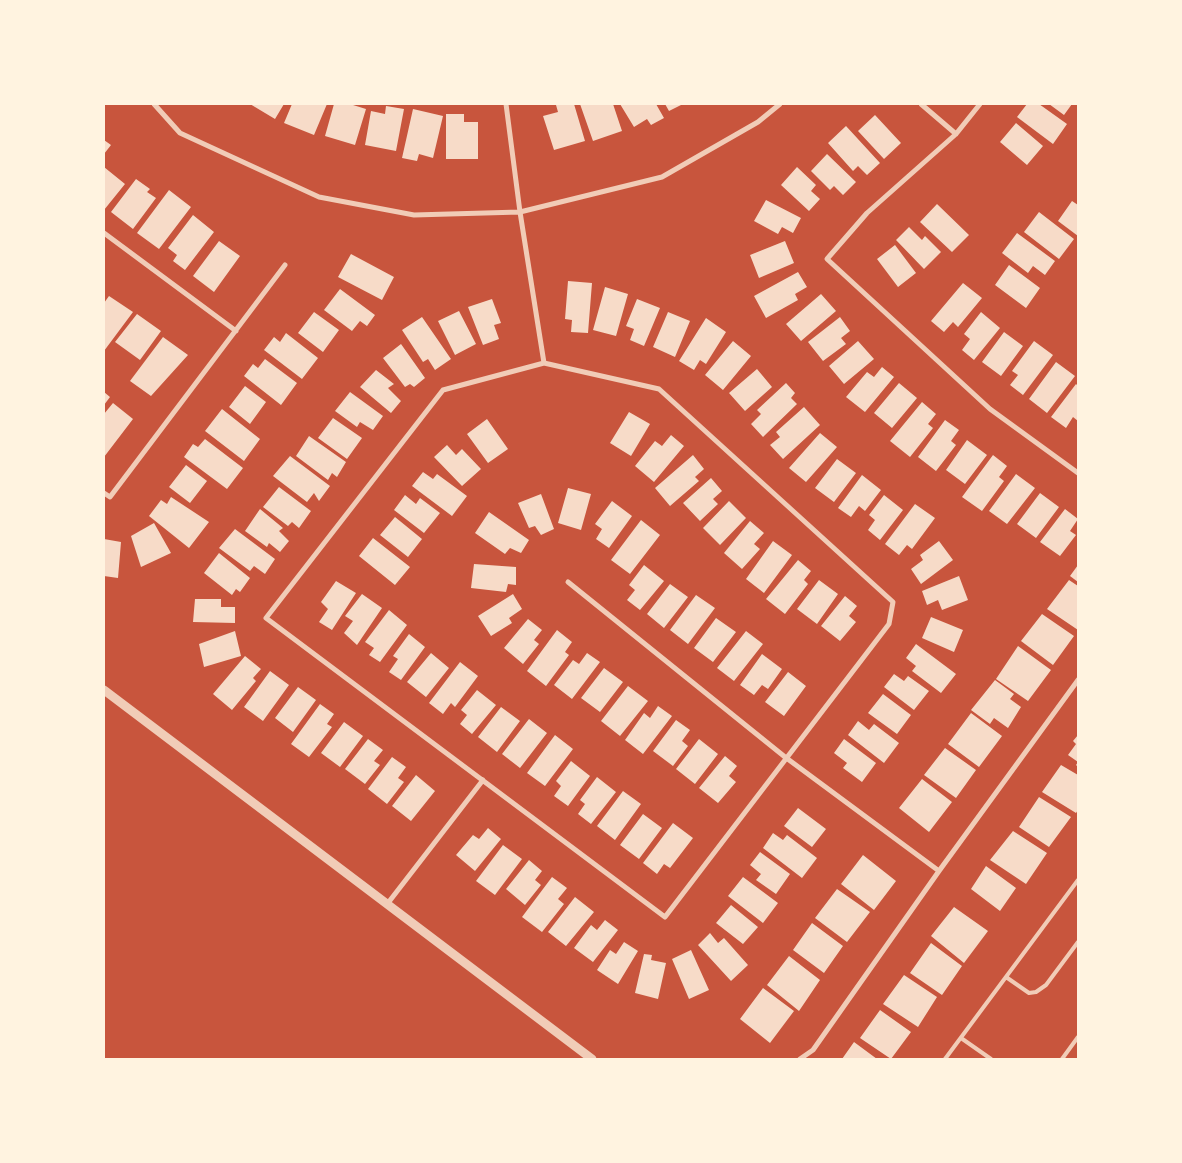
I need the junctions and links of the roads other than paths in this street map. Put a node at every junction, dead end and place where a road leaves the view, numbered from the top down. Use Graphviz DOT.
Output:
graph roads {
  1 [pos="154,104"];
  2 [pos="506,104"];
  3 [pos="780,104"];
  4 [pos="921,104"];
  5 [pos="980,104"];
  6 [pos="956,134"];
  7 [pos="520,212"];
  8 [pos="104,233"];
  9 [pos="285,265"];
  10 [pos="236,331"];
  11 [pos="544,363"];
  12 [pos="1078,473"];
  13 [pos="104,492"];
  14 [pos="568,582"];
  15 [pos="1078,680"];
  16 [pos="104,690"];
  17 [pos="785,758"];
  18 [pos="483,780"];
  19 [pos="939,871"];
  20 [pos="1078,880"];
  21 [pos="388,903"];
  22 [pos="1078,942"];
  23 [pos="1006,977"];
  24 [pos="1078,1037"];
  25 [pos="961,1038"];
  26 [pos="592,1059"];
  27 [pos="800,1059"];
  28 [pos="946,1059"];
  29 [pos="991,1059"];
  30 [pos="1062,1059"];
  1 -- 7 [label="street"];
  2 -- 7 [label="street"];
  3 -- 7 [label="street"];
  4 -- 6 [label="street"];
  5 -- 6 [label="street"];
  6 -- 12 [label="street"];
  7 -- 11 [label="street"];
  8 -- 10 [label="street"];
  9 -- 10 [label="street"];
  10 -- 13 [label="street"];
  11 -- 17 [label="street"];
  11 -- 18 [label="street"];
  14 -- 17 [label="street"];
  15 -- 19 [label="street"];
  16 -- 21 [label="street"];
  17 -- 18 [label="street"];
  17 -- 19 [label="street"];
  18 -- 21 [label="street"];
  19 -- 27 [label="street"];
  20 -- 23 [label="lane"];
  21 -- 26 [label="street"];
  22 -- 23 [label="lane"];
  23 -- 25 [label="lane"];
  24 -- 30 [label="lane"];
  25 -- 28 [label="lane"];
  25 -- 29 [label="lane"];
}
